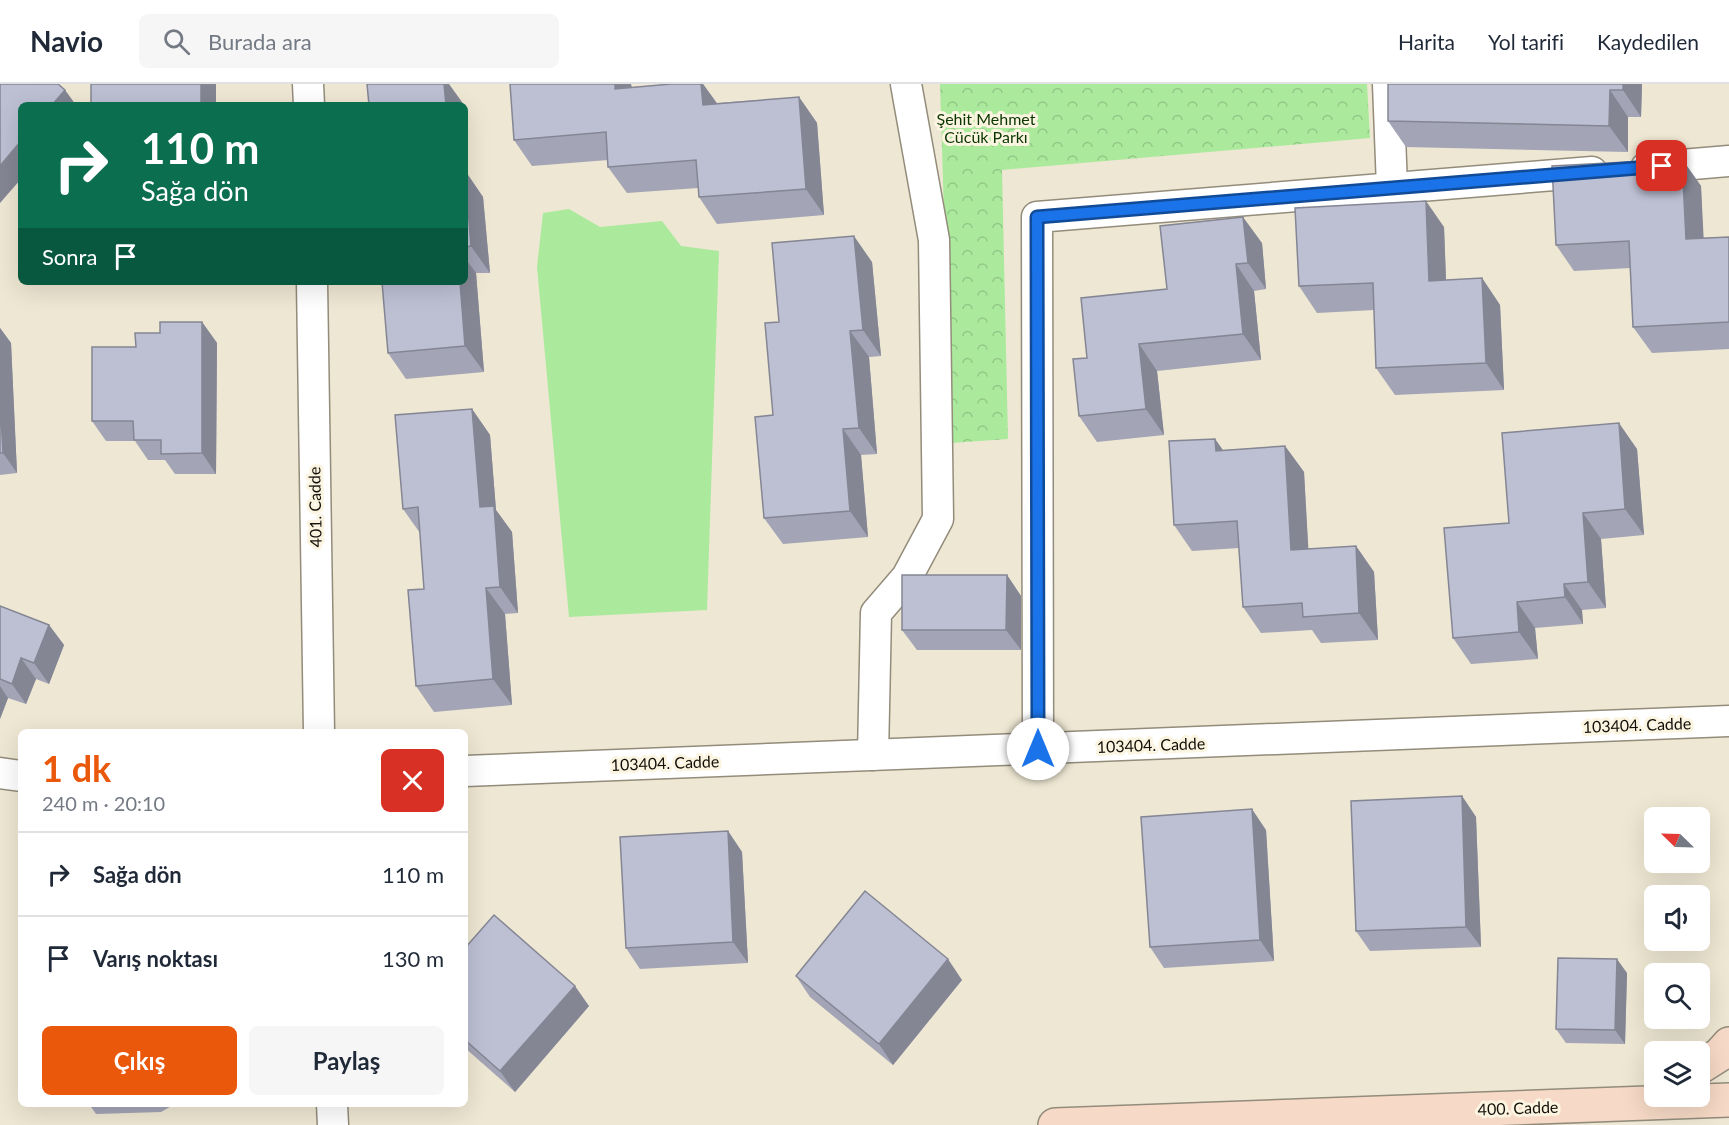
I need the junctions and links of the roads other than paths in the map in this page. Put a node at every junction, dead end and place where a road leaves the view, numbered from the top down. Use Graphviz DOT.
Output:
graph roads {
  1 [pos="308,84"];
  2 [pos="906,84"];
  3 [pos="1388,84"];
  4 [pos="309,102"];
  5 [pos="1729,161"];
  6 [pos="1392,187"];
  7 [pos="312,285"];
  8 [pos="1729,721"];
  9 [pos="319,729"];
  10 [pos="1038,749"];
  11 [pos="873,755"];
  12 [pos="468,771"];
  13 [pos="0,772"];
  14 [pos="18,775"];
  15 [pos="1729,1044"];
  16 [pos="1710,1060"];
  17 [pos="1644,1090"];
  18 [pos="1729,1100"];
  19 [pos="1607,1105"];
  20 [pos="332,1107"];
  21 [pos="333,1125"];
  22 [pos="1055,1125"];
  1 -- 4 [label="street"];
  2 -- 11 [label="street"];
  3 -- 6 [label="street"];
  5 -- 6 [label="street"];
  6 -- 10 [label="street"];
  7 -- 9 [label="street, 401. Cadde"];
  8 -- 10 [label="street, 103404. Cadde"];
  10 -- 11 [label="street, 103404. Cadde"];
  11 -- 12 [label="street, 103404. Cadde"];
  13 -- 14 [label="street"];
  15 -- 16 [label="main road"];
  17 -- 19 [label="main road"];
  18 -- 19 [label="main road, 400. Cadde"];
  19 -- 22 [label="main road, 400. Cadde"];
  20 -- 21 [label="street"];
}
